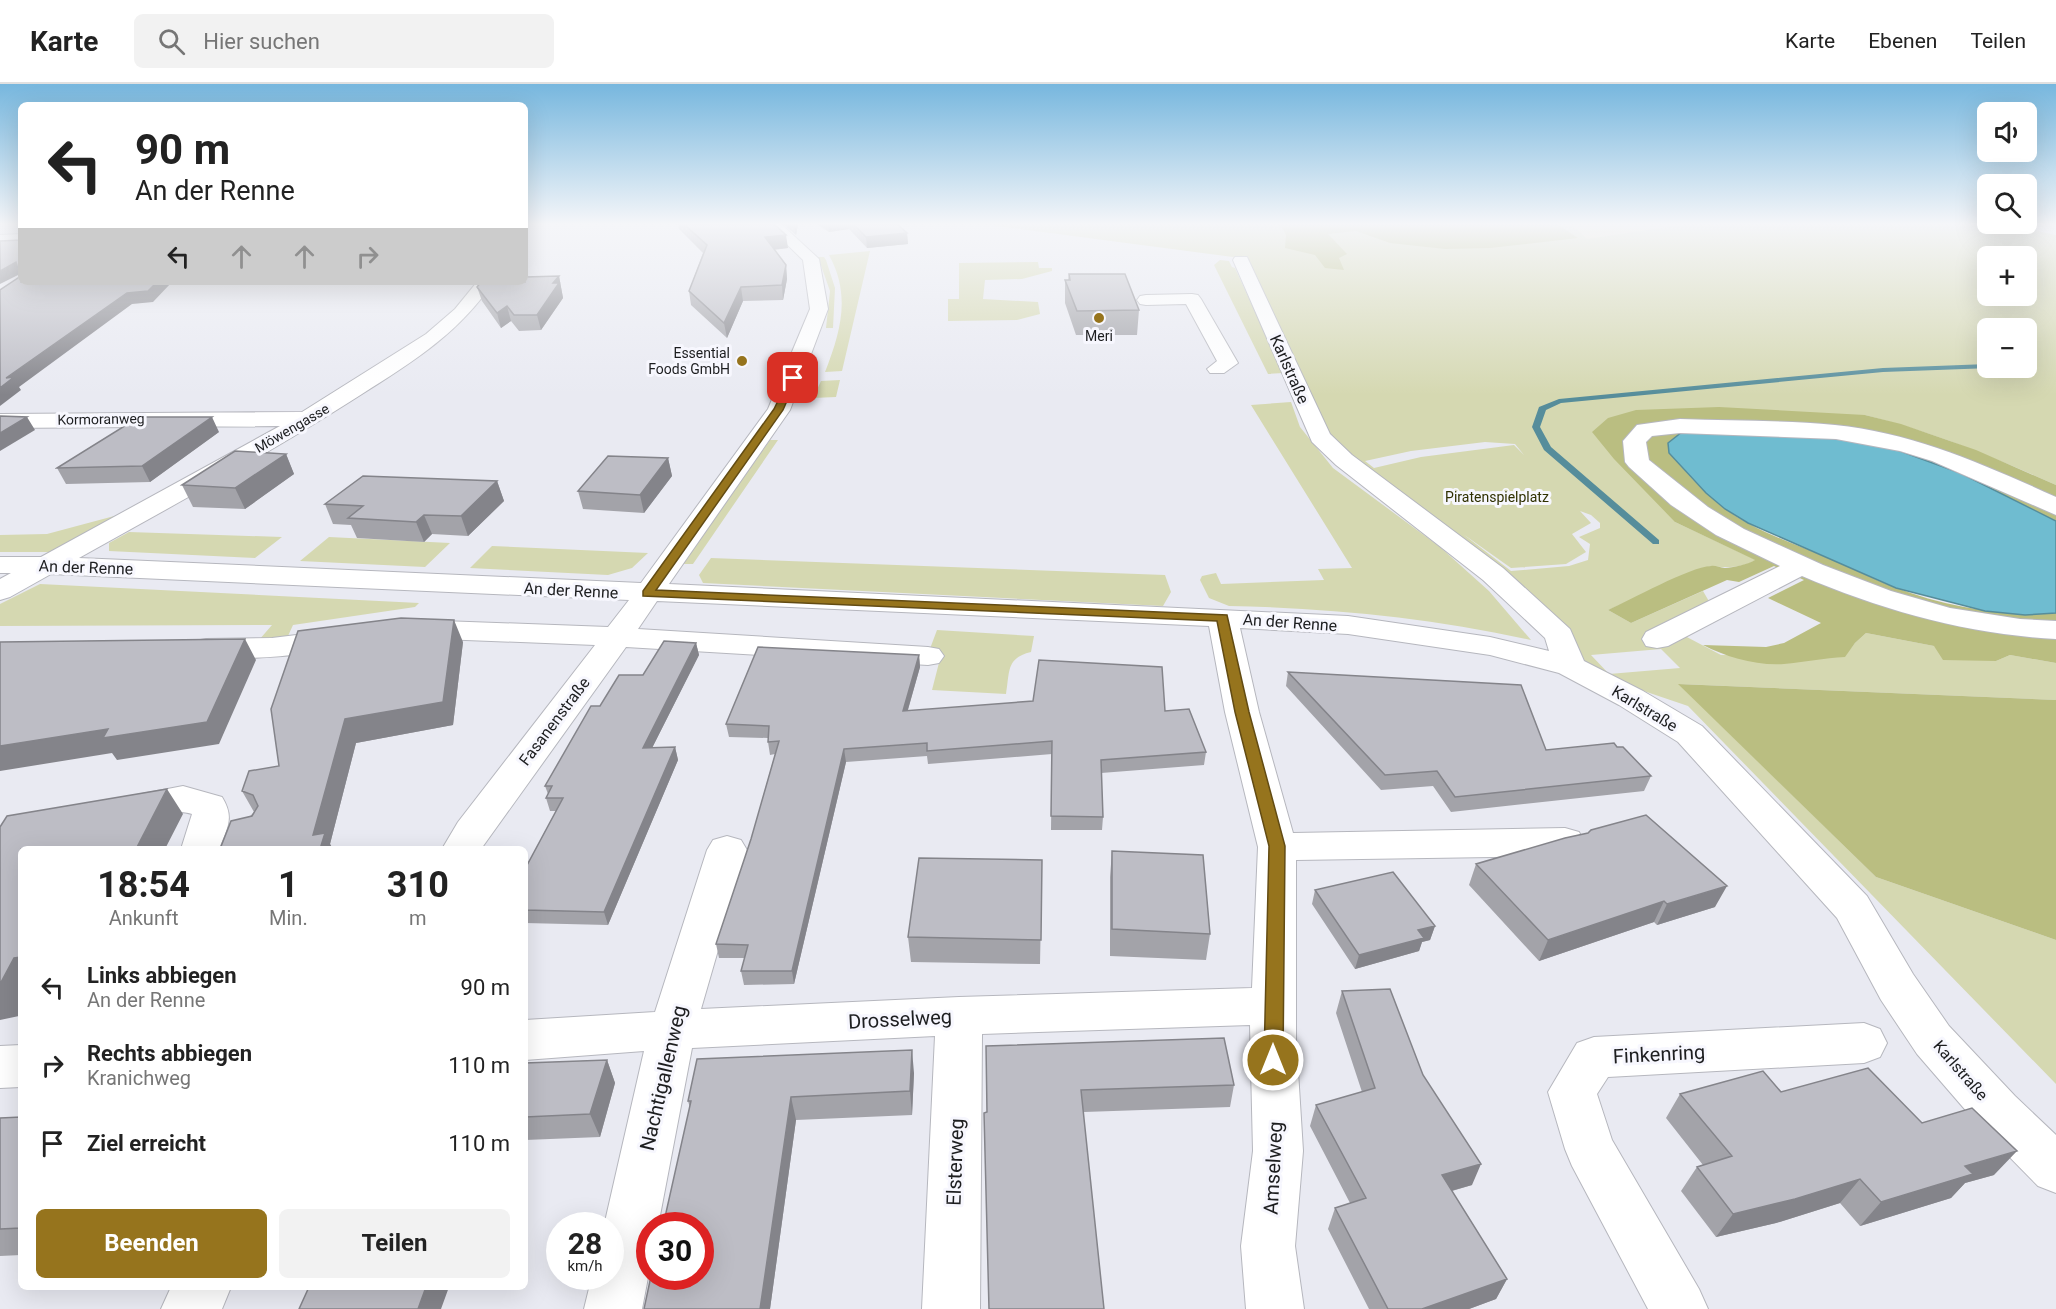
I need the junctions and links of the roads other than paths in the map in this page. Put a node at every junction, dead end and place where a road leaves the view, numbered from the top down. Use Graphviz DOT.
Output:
graph roads {
  1 [pos="815,281"];
  2 [pos="1250,281"];
  3 [pos="483,285"];
  4 [pos="1146,300"];
  5 [pos="1217,369"];
  6 [pos="310,419"];
  7 [pos="0,421"];
  8 [pos="2056,507"];
  9 [pos="0,565"];
  10 [pos="46,565"];
  11 [pos="1801,566"];
  12 [pos="0,591"];
  13 [pos="648,593"];
  14 [pos="1223,618"];
  15 [pos="2056,630"];
  16 [pos="617,638"];
  17 [pos="1657,639"];
  18 [pos="180,648"];
  19 [pos="928,656"];
  20 [pos="1570,666"];
  21 [pos="92,815"];
  22 [pos="214,839"];
  23 [pos="1565,842"];
  24 [pos="463,846"];
  25 [pos="1277,846"];
  26 [pos="727,850"];
  27 [pos="1275,1006"];
  28 [pos="959,1016"];
  29 [pos="672,1030"];
  30 [pos="528,1040"];
  31 [pos="1864,1043"];
  32 [pos="18,1066"];
  33 [pos="0,1067"];
  34 [pos="2056,1169"];
  35 [pos="201,1290"];
  36 [pos="190,1309"];
  37 [pos="613,1309"];
  38 [pos="951,1309"];
  39 [pos="1275,1309"];
  40 [pos="1679,1309"];
  1 -- 13 [label="street, Fasanenstraße"];
  2 -- 20 [label="street, Karlstraße"];
  3 -- 6 [label="street, Möwengasse"];
  4 -- 5 [label="street"];
  6 -- 7 [label="street, Kormoranweg"];
  6 -- 10 [label="street, Möwengasse"];
  8 -- 11 [label="street"];
  9 -- 10 [label="street, An der Renne"];
  10 -- 12 [label="street, Möwengasse"];
  10 -- 13 [label="street, An der Renne"];
  11 -- 15 [label="street"];
  11 -- 17 [label="street"];
  13 -- 14 [label="street, An der Renne"];
  13 -- 16 [label="street, Fasanenstraße"];
  14 -- 20 [label="street, An der Renne"];
  14 -- 25 [label="street, Amselweg"];
  16 -- 18 [label="street"];
  16 -- 19 [label="street"];
  16 -- 24 [label="street, Fasanenstraße"];
  20 -- 34 [label="street, Karlstraße"];
  21 -- 22 [label="street"];
  23 -- 25 [label="street"];
  25 -- 27 [label="street, Amselweg"];
  26 -- 29 [label="street, Nachtigallenweg"];
  27 -- 28 [label="street, Drosselweg"];
  27 -- 39 [label="street, Amselweg"];
  28 -- 29 [label="street, Drosselweg"];
  28 -- 38 [label="street, Elsterweg"];
  29 -- 30 [label="street, Drosselweg"];
  29 -- 37 [label="street, Nachtigallenweg"];
  31 -- 40 [label="street, Finkenring"];
  32 -- 33 [label="street"];
  35 -- 36 [label="street"];
}
